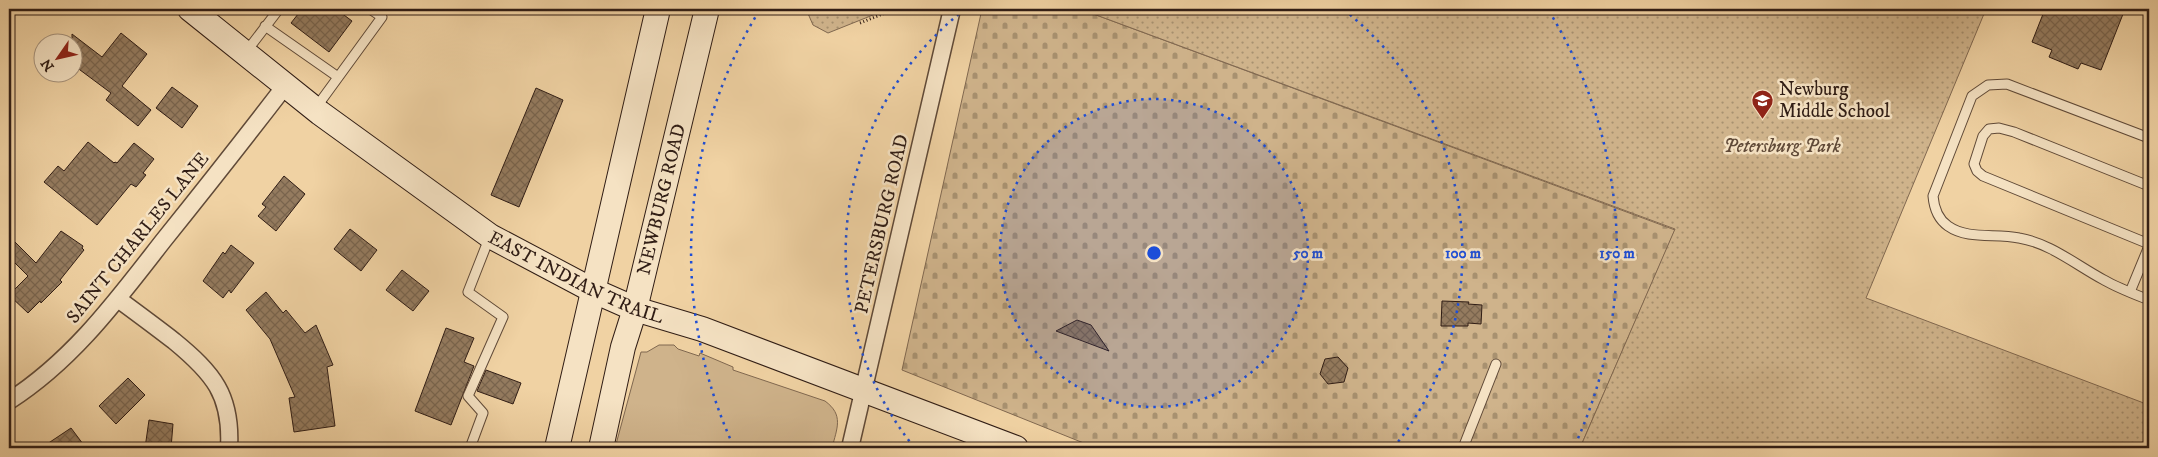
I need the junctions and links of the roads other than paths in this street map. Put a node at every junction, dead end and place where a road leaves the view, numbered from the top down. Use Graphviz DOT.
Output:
graph roads {
  1 [pos="190,9"];
  2 [pos="279,9"];
  3 [pos="370,9"];
  4 [pos="658,9"];
  5 [pos="706,9"];
  6 [pos="952,9"];
  7 [pos="265,26"];
  8 [pos="245,53"];
  9 [pos="338,77"];
  10 [pos="285,86"];
  11 [pos="315,109"];
  12 [pos="2149,138"];
  13 [pos="2149,186"];
  14 [pos="490,236"];
  15 [pos="2149,245"];
  16 [pos="592,290"];
  17 [pos="2130,292"];
  18 [pos="118,299"];
  19 [pos="2149,300"];
  20 [pos="635,309"];
  21 [pos="1496,364"];
  22 [pos="863,390"];
  23 [pos="9,400"];
  24 [pos="229,448"];
  25 [pos="470,448"];
  26 [pos="557,448"];
  27 [pos="601,448"];
  28 [pos="850,448"];
  29 [pos="1016,448"];
  30 [pos="1463,448"];
  1 -- 8 [label="main road, EAST INDIAN TRAIL"];
  2 -- 7 [label="lane"];
  3 -- 9 [label="lane"];
  4 -- 16 [label="main road"];
  5 -- 20 [label="main road, NEWBURG ROAD"];
  6 -- 22 [label="street, PETERSBURG ROAD"];
  7 -- 8 [label="lane"];
  7 -- 9 [label="lane"];
  8 -- 10 [label="main road, EAST INDIAN TRAIL"];
  9 -- 11 [label="lane"];
  10 -- 11 [label="main road, EAST INDIAN TRAIL"];
  10 -- 18 [label="street, SAINT CHARLES LANE"];
  11 -- 14 [label="main road, EAST INDIAN TRAIL"];
  12 -- 17 [label="lane"];
  13 -- 15 [label="lane"];
  14 -- 16 [label="main road, EAST INDIAN TRAIL"];
  14 -- 25 [label="lane"];
  15 -- 17 [label="lane"];
  16 -- 20 [label="main road, EAST INDIAN TRAIL"];
  16 -- 26 [label="main road"];
  17 -- 19 [label="lane"];
  18 -- 23 [label="street, SAINT CHARLES LANE"];
  18 -- 24 [label="street"];
  20 -- 22 [label="main road, EAST INDIAN TRAIL"];
  20 -- 27 [label="main road, NEWBURG ROAD"];
  21 -- 30 [label="lane"];
  22 -- 28 [label="street, PETERSBURG ROAD"];
  22 -- 29 [label="main road, EAST INDIAN TRAIL"];
}
